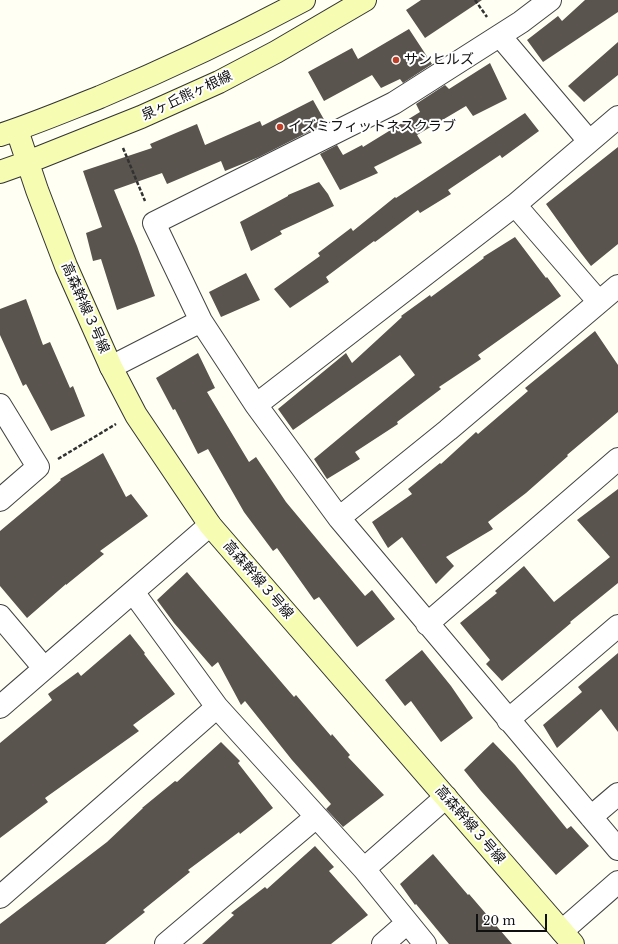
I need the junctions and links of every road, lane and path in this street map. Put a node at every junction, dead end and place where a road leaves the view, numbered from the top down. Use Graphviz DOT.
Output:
graph roads {
  1 [pos="304,0"];
  2 [pos="364,0"];
  3 [pos="550,0"];
  4 [pos="500,36"];
  5 [pos="618,117"];
  6 [pos="9,132"];
  7 [pos="589,141"];
  8 [pos="123,148"];
  9 [pos="28,162"];
  10 [pos="0,172"];
  11 [pos="515,204"];
  12 [pos="154,223"];
  13 [pos="618,286"];
  14 [pos="599,302"];
  15 [pos="201,321"];
  16 [pos="111,367"];
  17 [pos="0,405"];
  18 [pos="256,405"];
  19 [pos="117,424"];
  20 [pos="618,459"];
  21 [pos="38,468"];
  22 [pos="0,500"];
  23 [pos="339,518"];
  24 [pos="210,525"];
  25 [pos="133,592"];
  26 [pos="0,616"];
  27 [pos="427,624"];
  28 [pos="618,626"];
  29 [pos="44,668"];
  30 [pos="0,707"];
  31 [pos="217,707"];
  32 [pos="508,720"];
  33 [pos="618,794"];
  34 [pos="446,796"];
  35 [pos="316,817"];
  36 [pos="591,817"];
  37 [pos="618,849"];
  38 [pos="364,869"];
  39 [pos="618,882"];
  40 [pos="0,897"];
  41 [pos="407,923"];
  42 [pos="567,937"];
  43 [pos="166,944"];
  44 [pos="383,944"];
  45 [pos="425,944"];
  1 -- 6 [label="street"];
  2 -- 9 [label="street, 泉ヶ丘熊ヶ根線"];
  3 -- 4 [label="street"];
  4 -- 7 [label="street"];
  4 -- 12 [label="street"];
  5 -- 7 [label="street"];
  6 -- 9 [label="street, 高森幹線３号線"];
  7 -- 11 [label="street"];
  8 -- 12 [label="path"];
  9 -- 10 [label="street, 泉ヶ丘熊ヶ根線"];
  9 -- 16 [label="street, 高森幹線３号線"];
  11 -- 14 [label="street"];
  11 -- 18 [label="street"];
  12 -- 15 [label="street"];
  13 -- 14 [label="street"];
  14 -- 23 [label="street"];
  15 -- 16 [label="street"];
  15 -- 18 [label="street"];
  16 -- 24 [label="street, 高森幹線３号線"];
  17 -- 21 [label="street"];
  18 -- 23 [label="street"];
  19 -- 21 [label="path"];
  20 -- 27 [label="street"];
  21 -- 22 [label="street"];
  23 -- 27 [label="street"];
  24 -- 25 [label="street"];
  24 -- 34 [label="street, 高森幹線３号線"];
  25 -- 29 [label="street"];
  25 -- 31 [label="street"];
  26 -- 29 [label="street"];
  27 -- 32 [label="street"];
  28 -- 32 [label="street"];
  29 -- 30 [label="street"];
  31 -- 35 [label="street"];
  31 -- 40 [label="street"];
  32 -- 36 [label="street"];
  33 -- 36 [label="street"];
  34 -- 38 [label="street"];
  34 -- 42 [label="street, 高森幹線３号線"];
  35 -- 38 [label="street"];
  35 -- 43 [label="street"];
  36 -- 37 [label="street"];
  38 -- 41 [label="street"];
  39 -- 42 [label="street"];
  41 -- 44 [label="street"];
  41 -- 45 [label="street"];
}
